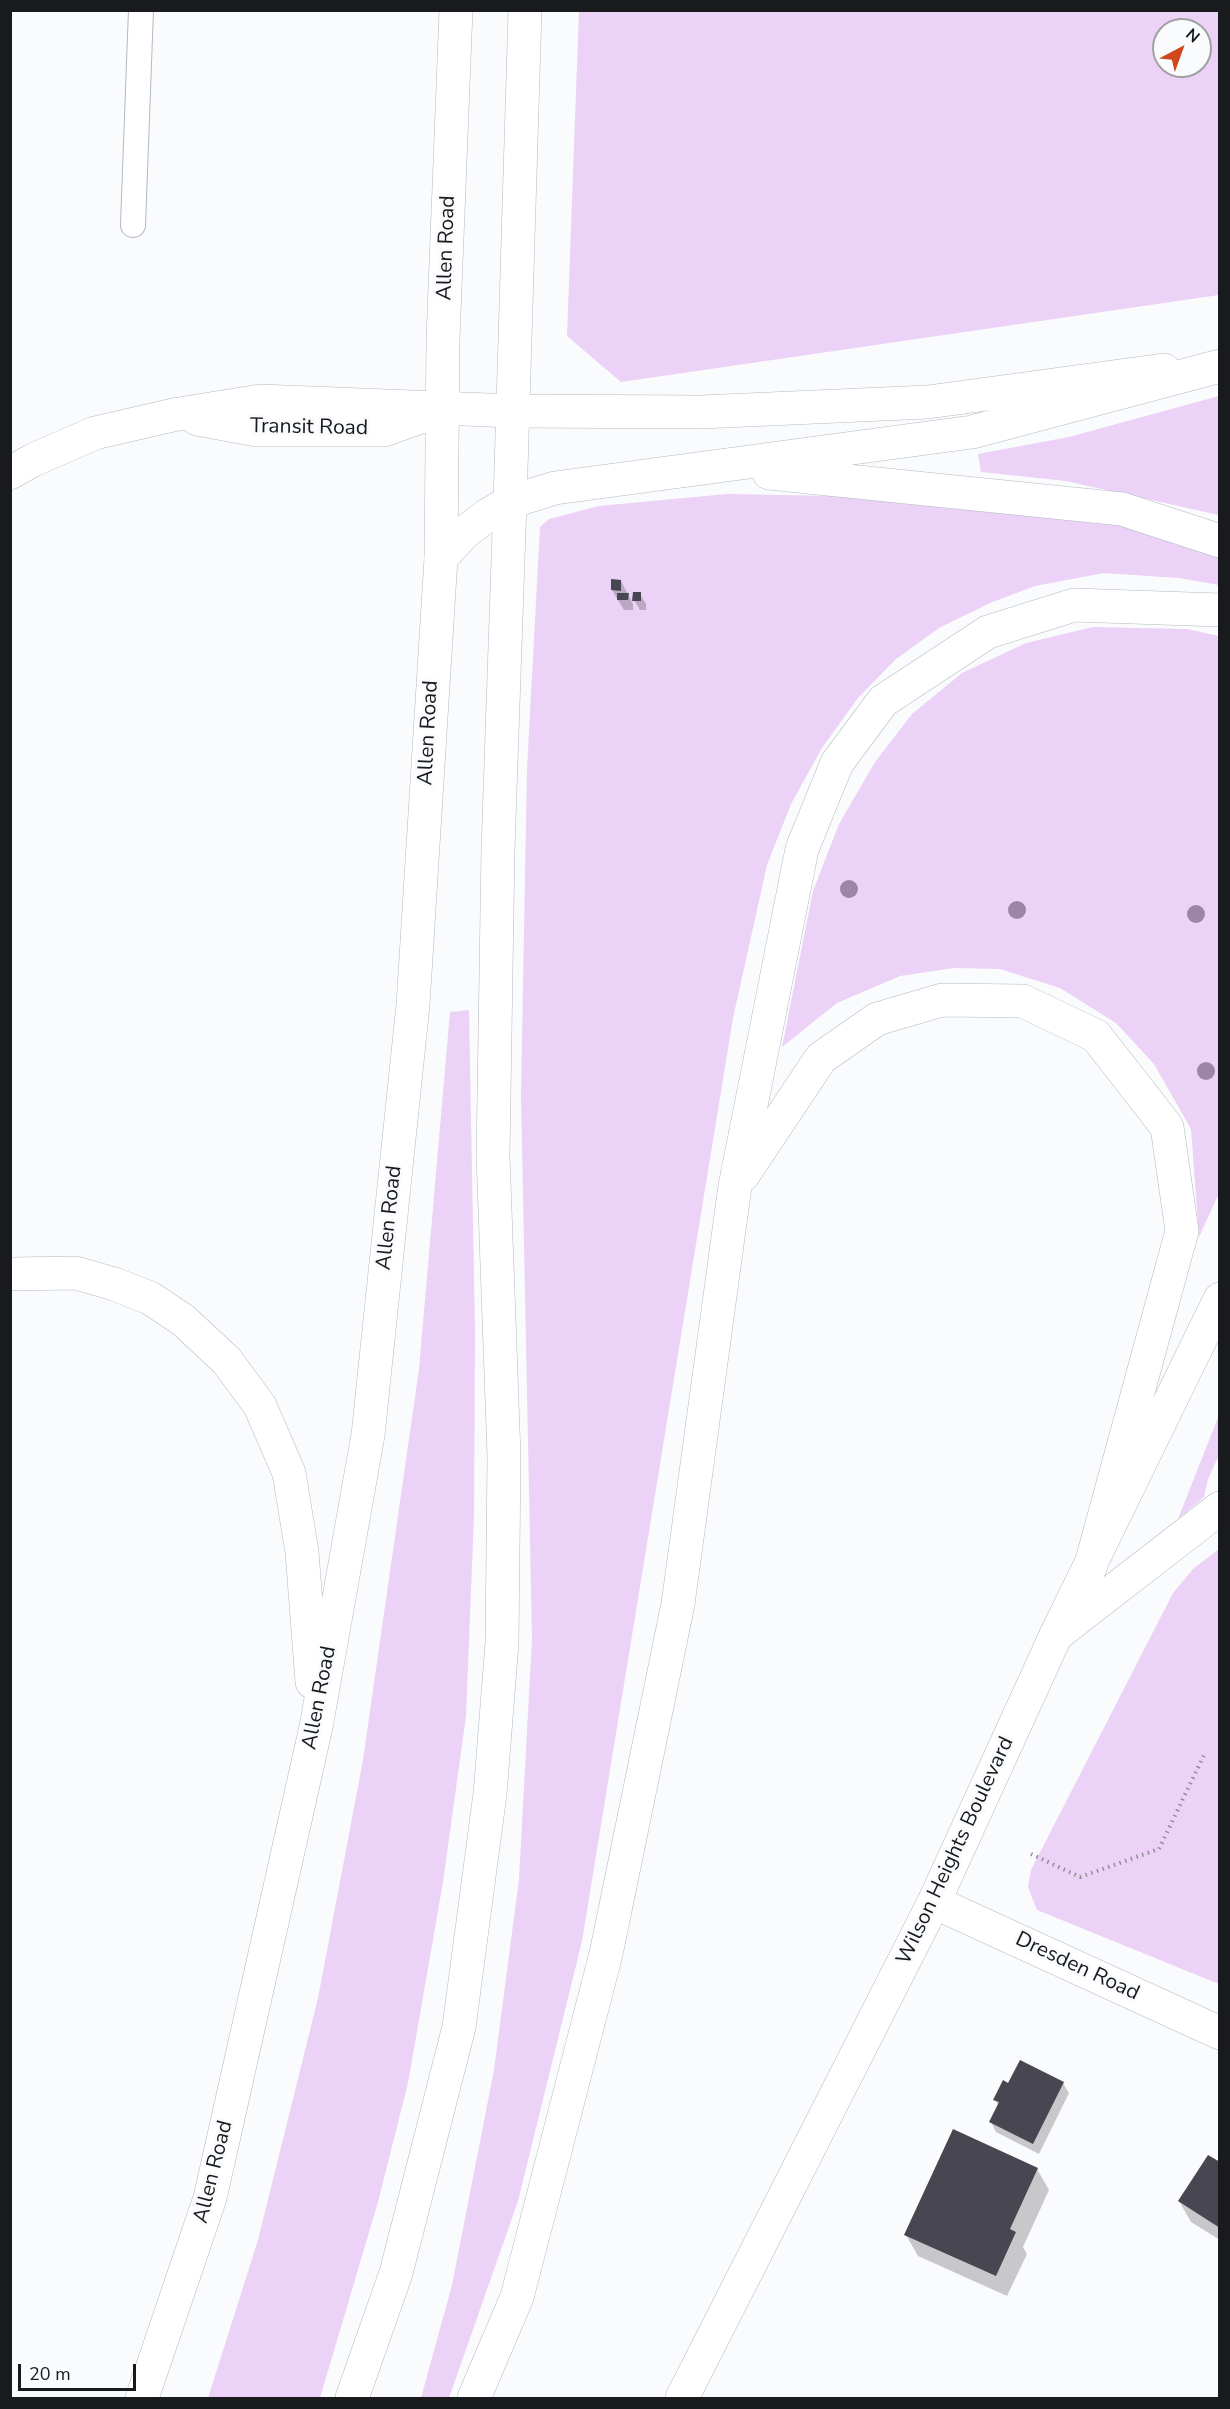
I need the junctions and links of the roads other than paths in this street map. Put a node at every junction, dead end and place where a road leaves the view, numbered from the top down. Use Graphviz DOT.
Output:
graph roads {
  1 [pos="141,10"];
  2 [pos="456,10"];
  3 [pos="525,10"];
  4 [pos="133,225"];
  5 [pos="1220,364"];
  6 [pos="442,409"];
  7 [pos="513,411"];
  8 [pos="707,468"];
  9 [pos="10,473"];
  10 [pos="510,502"];
  11 [pos="1220,541"];
  12 [pos="441,558"];
  13 [pos="1220,610"];
  14 [pos="735,1186"];
  15 [pos="10,1274"];
  16 [pos="1220,1299"];
  17 [pos="1220,1508"];
  18 [pos="1090,1568"];
  19 [pos="1056,1635"];
  20 [pos="316,1727"];
  21 [pos="934,1902"];
  22 [pos="1220,2033"];
  23 [pos="142,2398"];
  24 [pos="352,2398"];
  25 [pos="474,2398"];
  26 [pos="682,2398"];
  1 -- 4 [label="lane"];
  2 -- 6 [label="main road, Allen Road"];
  3 -- 7 [label="main road"];
  5 -- 7 [label="main road, Transit Road"];
  5 -- 8 [label="main road"];
  6 -- 7 [label="main road, Transit Road"];
  6 -- 9 [label="main road, Transit Road"];
  6 -- 12 [label="main road, Allen Road"];
  7 -- 10 [label="main road"];
  8 -- 10 [label="main road"];
  8 -- 11 [label="main road"];
  10 -- 12 [label="main road"];
  10 -- 24 [label="main road"];
  12 -- 20 [label="main road, Allen Road"];
  13 -- 14 [label="main road"];
  14 -- 18 [label="main road"];
  14 -- 25 [label="main road"];
  15 -- 20 [label="main road"];
  16 -- 18 [label="main road, Wilson Heights Boulevard"];
  17 -- 19 [label="main road"];
  18 -- 19 [label="main road, Wilson Heights Boulevard"];
  19 -- 21 [label="main road, Wilson Heights Boulevard"];
  20 -- 23 [label="main road, Allen Road"];
  21 -- 22 [label="main road, Dresden Road"];
  21 -- 26 [label="main road, Wilson Heights Boulevard"];
}
